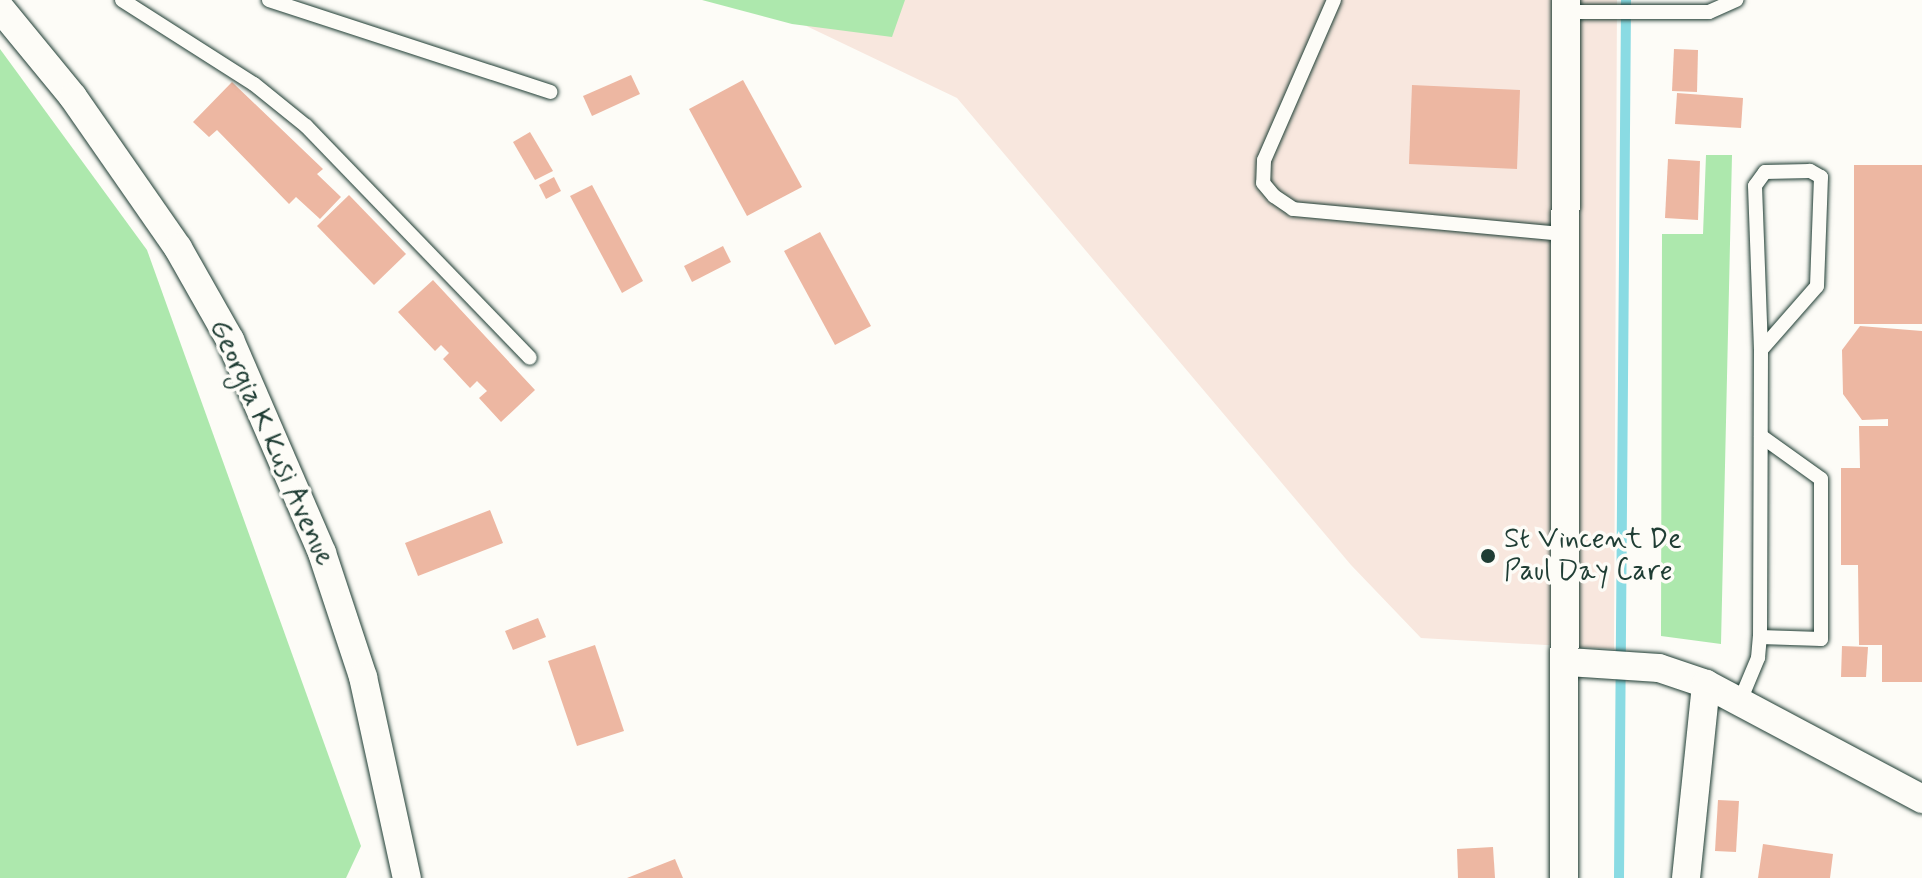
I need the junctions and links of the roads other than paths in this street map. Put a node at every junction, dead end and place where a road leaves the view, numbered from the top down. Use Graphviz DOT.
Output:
graph roads {
  1 [pos="122,0"];
  2 [pos="269,0"];
  3 [pos="1334,0"];
  4 [pos="1736,0"];
  5 [pos="1566,6"];
  6 [pos="2,16"];
  7 [pos="550,92"];
  8 [pos="1565,234"];
  9 [pos="1761,350"];
  10 [pos="530,358"];
  11 [pos="1761,436"];
  12 [pos="1760,637"];
  13 [pos="1568,662"];
  14 [pos="1706,684"];
  15 [pos="1740,701"];
  16 [pos="1922,799"];
  17 [pos="407,878"];
  18 [pos="1564,878"];
  19 [pos="1686,878"];
  1 -- 10 [label="lane"];
  2 -- 7 [label="lane"];
  3 -- 8 [label="lane"];
  4 -- 5 [label="lane"];
  5 -- 8 [label="street"];
  6 -- 17 [label="street, Georgia K Kusi Avenue"];
  8 -- 13 [label="street"];
  9 -- 9 [label="lane"];
  9 -- 11 [label="lane"];
  11 -- 12 [label="lane"];
  11 -- 12 [label="lane"];
  12 -- 15 [label="lane"];
  13 -- 14 [label="street"];
  13 -- 18 [label="street"];
  14 -- 15 [label="street"];
  14 -- 19 [label="street"];
  15 -- 16 [label="street"];
}
